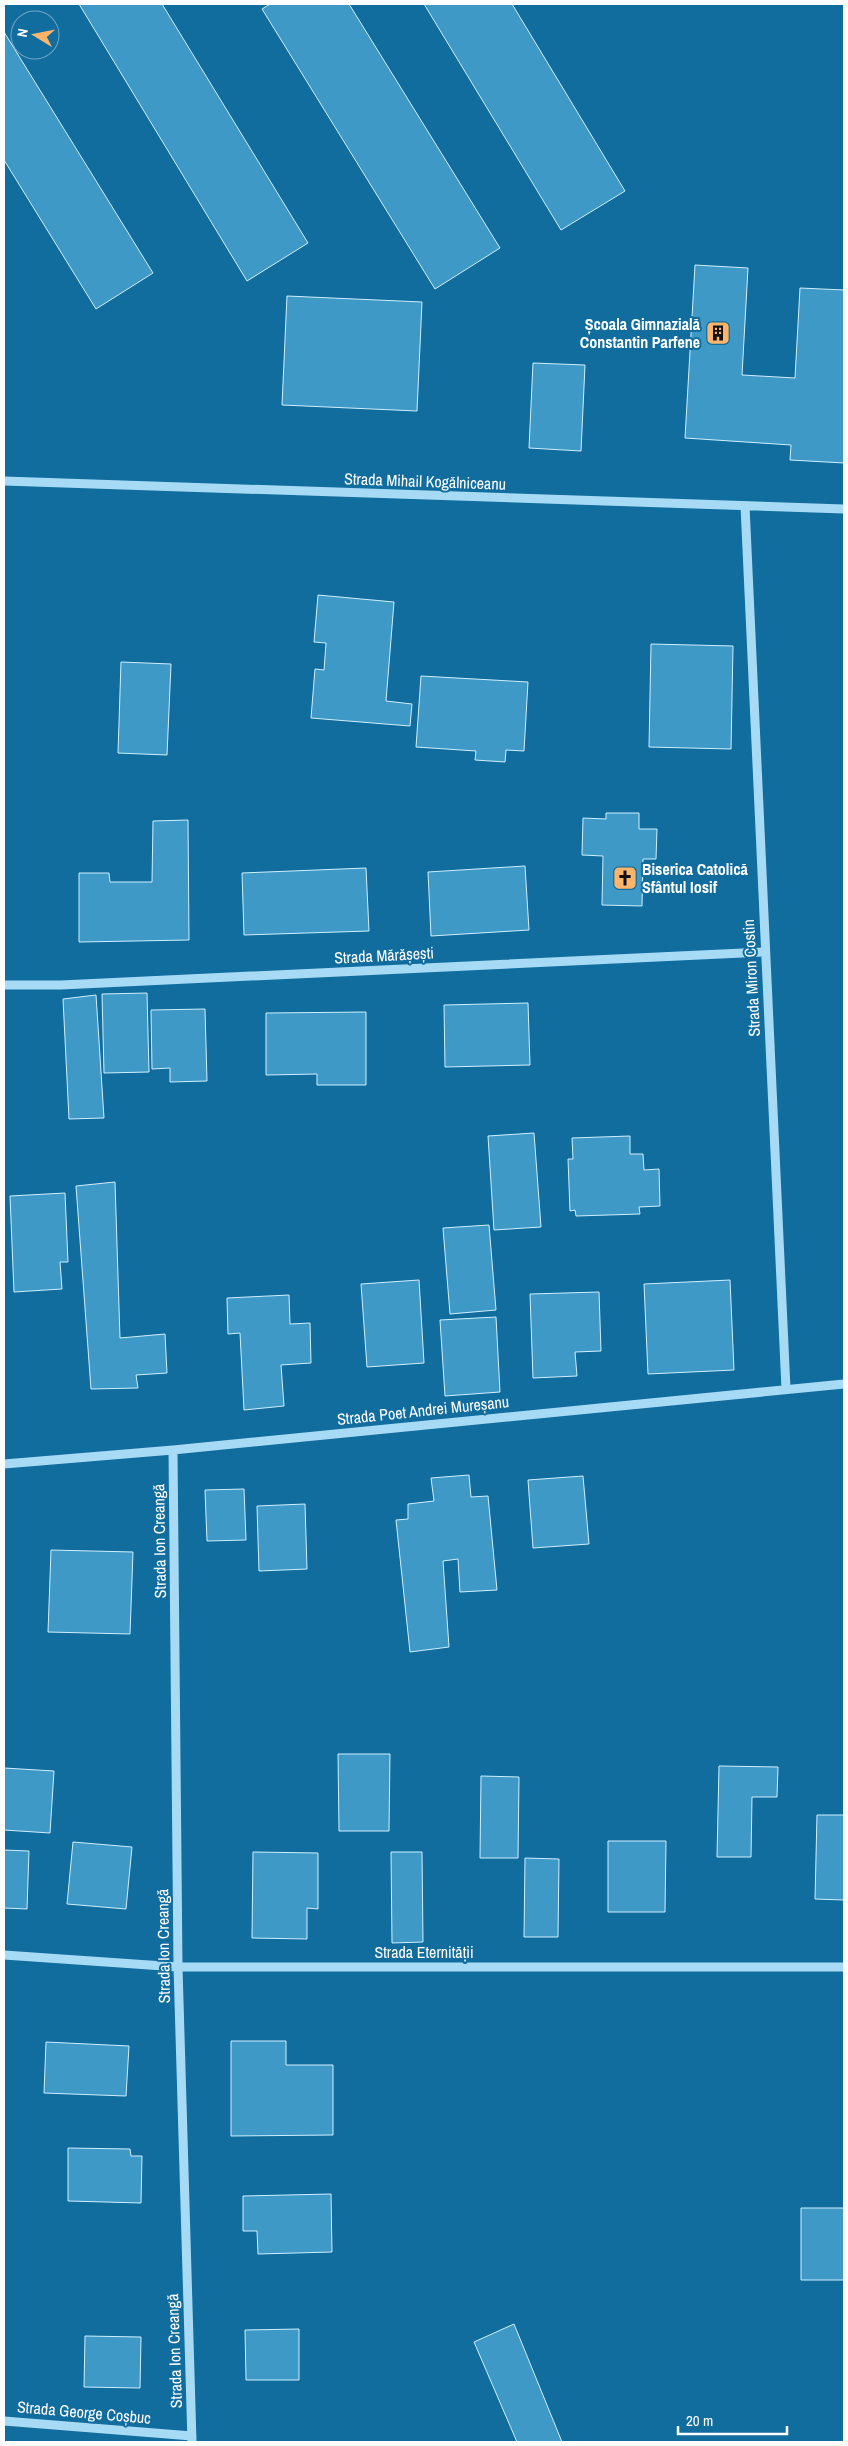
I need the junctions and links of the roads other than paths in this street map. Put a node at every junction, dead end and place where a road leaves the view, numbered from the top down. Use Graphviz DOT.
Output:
graph roads {
  1 [pos="4,481"];
  2 [pos="745,506"];
  3 [pos="844,509"];
  4 [pos="765,952"];
  5 [pos="4,985"];
  6 [pos="844,1384"];
  7 [pos="786,1389"];
  8 [pos="173,1450"];
  9 [pos="4,1464"];
  10 [pos="4,1955"];
  11 [pos="178,1967"];
  12 [pos="844,1967"];
  13 [pos="4,2420"];
  14 [pos="192,2439"];
  1 -- 2 [label="street, Strada Mihail Kogălniceanu"];
  2 -- 3 [label="street, Strada Mihail Kogălniceanu"];
  2 -- 4 [label="street, Strada Miron Costin"];
  4 -- 5 [label="street, Strada Mărășești"];
  4 -- 7 [label="street, Strada Miron Costin"];
  6 -- 7 [label="street, Strada Poet Andrei Mureșanu"];
  7 -- 8 [label="street, Strada Poet Andrei Mureșanu"];
  8 -- 9 [label="street, Strada Poet Andrei Mureșanu"];
  8 -- 11 [label="street, Strada Ion Creangă"];
  10 -- 11 [label="street, Strada Eternității"];
  11 -- 12 [label="street, Strada Eternității"];
  11 -- 14 [label="street, Strada Ion Creangă"];
  13 -- 14 [label="street, Strada George Coșbuc"];
}
